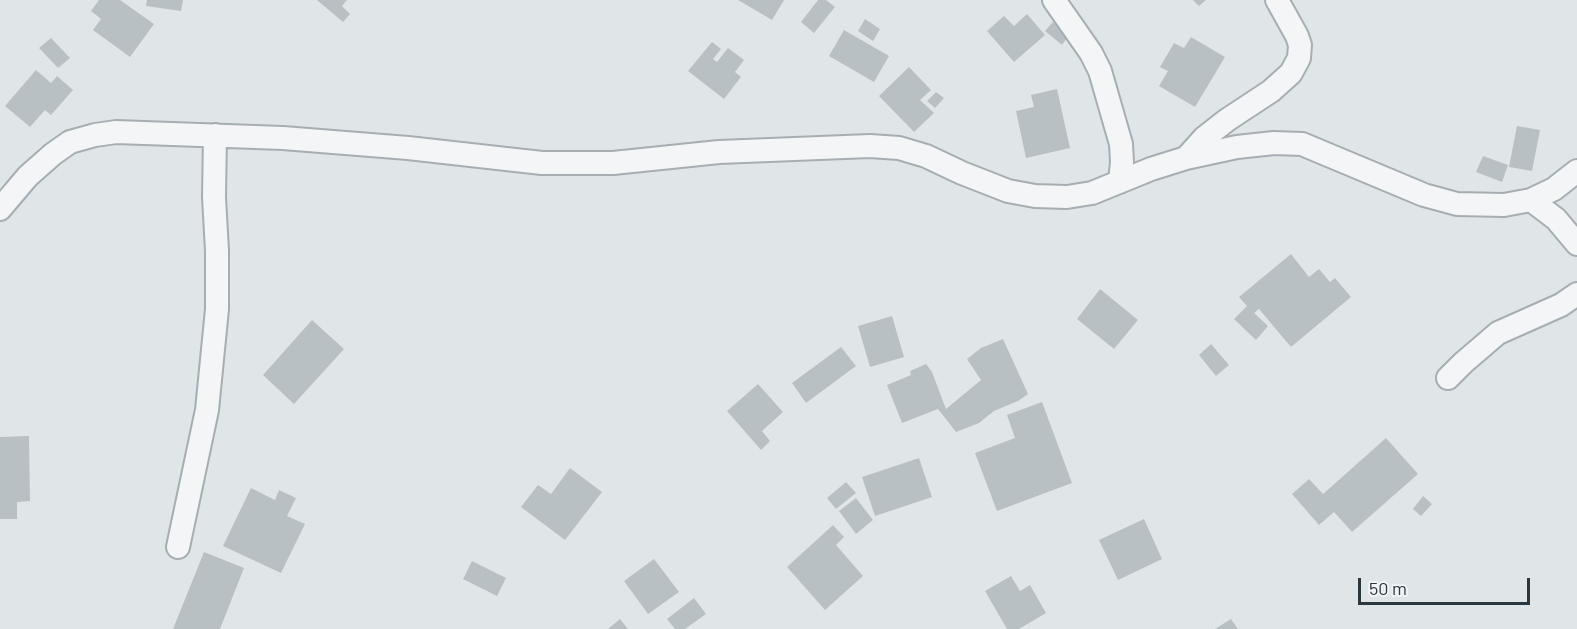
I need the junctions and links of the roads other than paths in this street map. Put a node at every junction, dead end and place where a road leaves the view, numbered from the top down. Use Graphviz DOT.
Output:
graph roads {
  1 [pos="1054,0"];
  2 [pos="1277,0"];
  3 [pos="215,135"];
  4 [pos="1186,158"];
  5 [pos="1577,171"];
  6 [pos="1120,182"];
  7 [pos="1531,200"];
  8 [pos="0,209"];
  9 [pos="1577,244"];
  10 [pos="1577,294"];
  11 [pos="1448,378"];
  12 [pos="178,546"];
  1 -- 6 [label="street"];
  2 -- 4 [label="street"];
  3 -- 6 [label="street"];
  3 -- 8 [label="street"];
  3 -- 12 [label="street"];
  4 -- 6 [label="street"];
  4 -- 7 [label="street"];
  5 -- 7 [label="street"];
  7 -- 9 [label="street"];
  10 -- 11 [label="street"];
}
